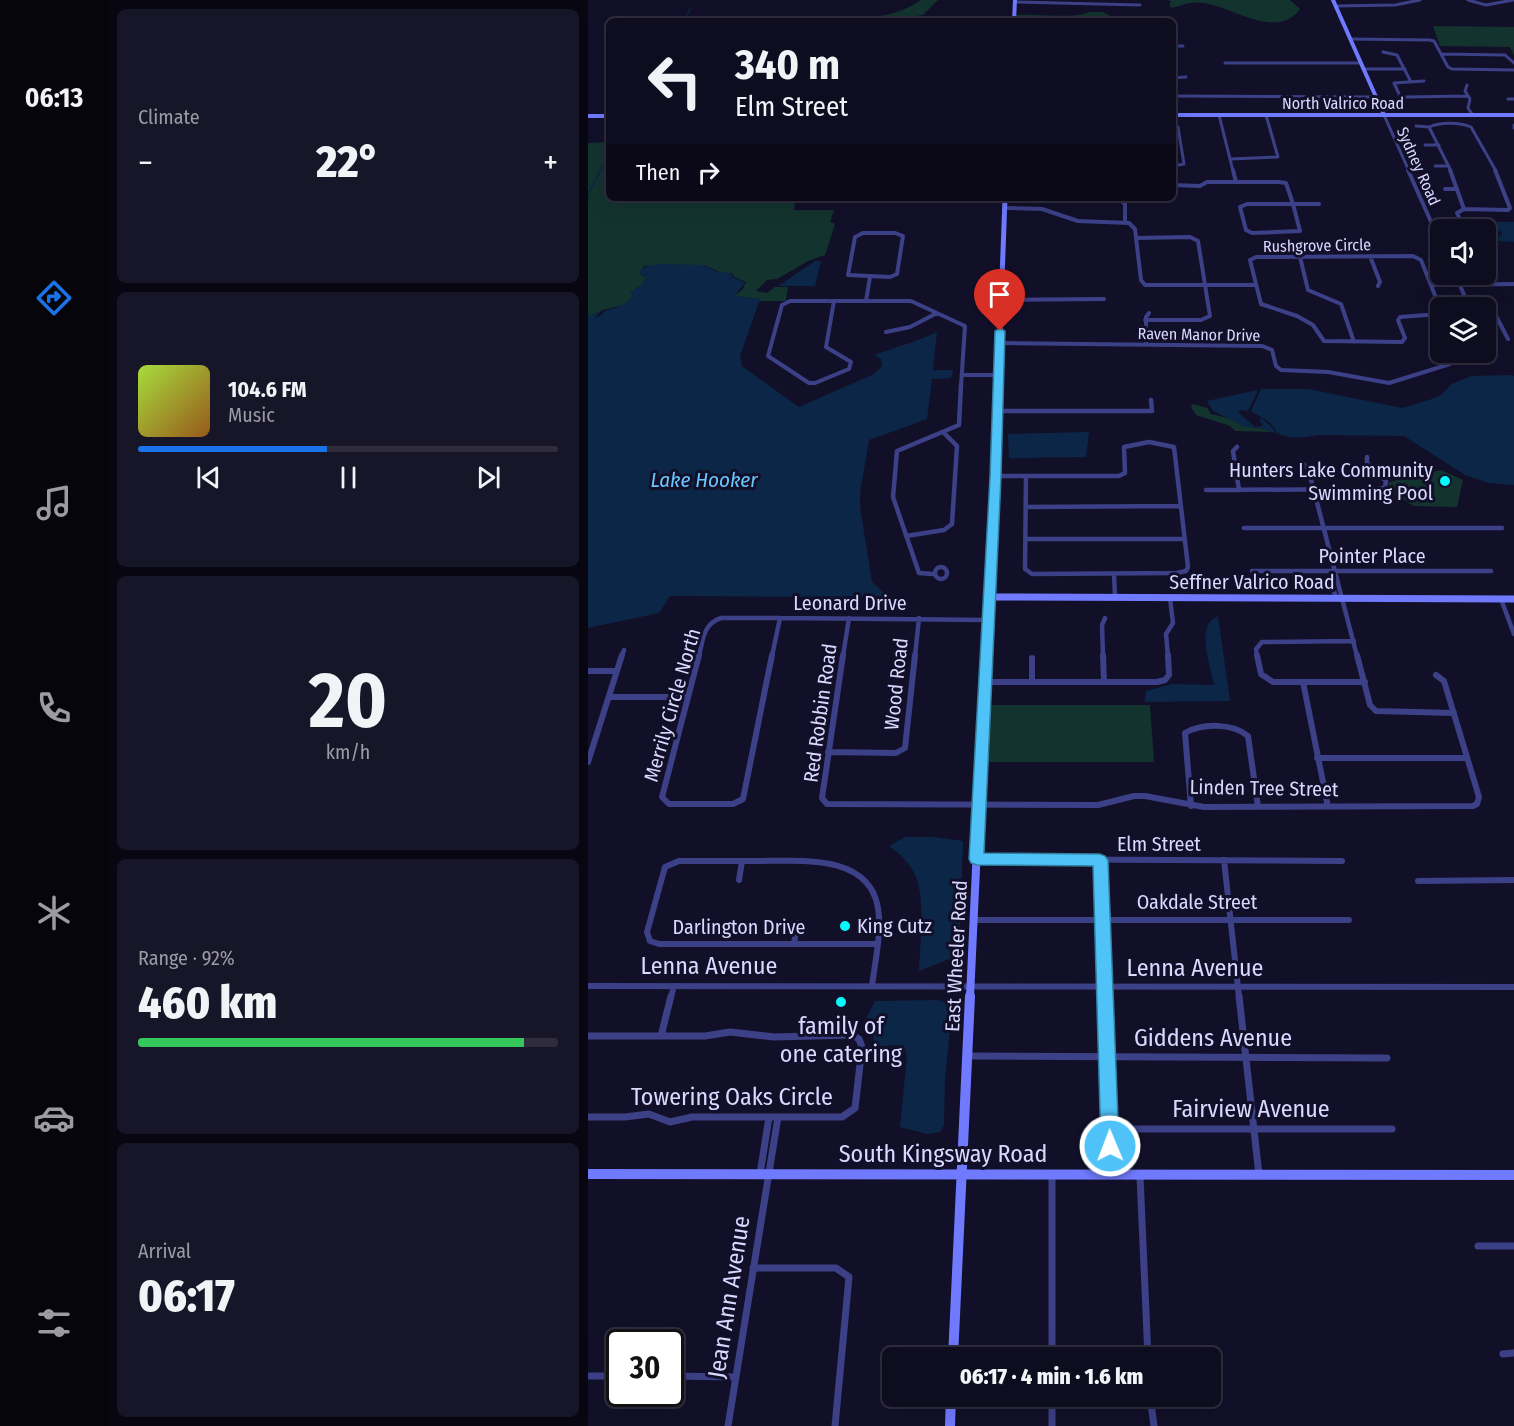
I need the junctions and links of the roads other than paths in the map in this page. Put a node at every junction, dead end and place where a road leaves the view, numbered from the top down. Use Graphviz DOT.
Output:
graph roads {
  1 [pos="1333,0"];
  2 [pos="1420,0"];
  3 [pos="1468,0"];
  4 [pos="1513,0"];
  5 [pos="1015,1"];
  6 [pos="1140,5"];
  7 [pos="1336,6"];
  8 [pos="1014,18"];
  9 [pos="1350,39"];
  10 [pos="1176,46"];
  11 [pos="1183,46"];
  12 [pos="1383,52"];
  13 [pos="1441,54"];
  14 [pos="1225,63"];
  15 [pos="1361,63"];
  16 [pos="1514,63"];
  17 [pos="1364,69"];
  18 [pos="1405,69"];
  19 [pos="1514,70"];
  20 [pos="1186,77"];
  21 [pos="1176,78"];
  22 [pos="1424,81"];
  23 [pos="1411,82"];
  24 [pos="1467,85"];
  25 [pos="1176,96"];
  26 [pos="1468,96"];
  27 [pos="1376,97"];
  28 [pos="1508,99"];
  29 [pos="1514,99"];
  30 [pos="1444,114"];
  31 [pos="1472,114"];
  32 [pos="1176,115"];
  33 [pos="1219,115"];
  34 [pos="1266,115"];
  35 [pos="1384,115"];
  36 [pos="1514,115"];
  37 [pos="588,116"];
  38 [pos="606,116"];
  39 [pos="1449,124"];
  40 [pos="1416,126"];
  41 [pos="1176,127"];
  42 [pos="1429,127"];
  43 [pos="1425,145"];
  44 [pos="1438,145"];
  45 [pos="1230,159"];
  46 [pos="1176,165"];
  47 [pos="1435,166"];
  48 [pos="1449,166"];
  49 [pos="1209,182"];
  50 [pos="1236,182"];
  51 [pos="1176,185"];
  52 [pos="1445,189"];
  53 [pos="1458,189"];
  54 [pos="1504,194"];
  55 [pos="1514,194"];
  56 [pos="1005,201"];
  57 [pos="1121,201"];
  58 [pos="1293,204"];
  59 [pos="1319,204"];
  60 [pos="1005,208"];
  61 [pos="1464,209"];
  62 [pos="1069,213"];
  63 [pos="1063,217"];
  64 [pos="1430,219"];
  65 [pos="1460,219"];
  66 [pos="1125,222"];
  67 [pos="1136,238"];
  68 [pos="1370,256"];
  69 [pos="1300,257"];
  70 [pos="870,277"];
  71 [pos="1430,283"];
  72 [pos="1496,284"];
  73 [pos="1514,284"];
  74 [pos="1256,285"];
  75 [pos="1431,285"];
  76 [pos="1461,285"];
  77 [pos="1206,286"];
  78 [pos="1378,286"];
  79 [pos="1436,297"];
  80 [pos="1465,297"];
  81 [pos="1104,299"];
  82 [pos="1001,300"];
  83 [pos="834,301"];
  84 [pos="866,301"];
  85 [pos="937,313"];
  86 [pos="1149,313"];
  87 [pos="1430,315"];
  88 [pos="1496,316"];
  89 [pos="1145,320"];
  90 [pos="886,332"];
  91 [pos="1508,339"];
  92 [pos="1354,342"];
  93 [pos="999,343"];
  94 [pos="1146,344"];
  95 [pos="1450,364"];
  96 [pos="962,375"];
  97 [pos="997,375"];
  98 [pos="1151,400"];
  99 [pos="997,411"];
  100 [pos="944,433"];
  101 [pos="1237,447"];
  102 [pos="1368,457"];
  103 [pos="1301,462"];
  104 [pos="1026,476"];
  105 [pos="995,477"];
  106 [pos="1239,489"];
  107 [pos="1313,489"];
  108 [pos="1206,490"];
  109 [pos="1179,506"];
  110 [pos="1026,507"];
  111 [pos="1244,528"];
  112 [pos="1323,528"];
  113 [pos="1502,528"];
  114 [pos="906,536"];
  115 [pos="1026,539"];
  116 [pos="1184,539"];
  117 [pos="1252,571"];
  118 [pos="1491,571"];
  119 [pos="1334,572"];
  120 [pos="933,574"];
  121 [pos="1114,574"];
  122 [pos="989,597"];
  123 [pos="1115,597"];
  124 [pos="1170,598"];
  125 [pos="1339,598"];
  126 [pos="1501,599"];
  127 [pos="1514,599"];
  128 [pos="780,618"];
  129 [pos="849,618"];
  130 [pos="919,618"];
  131 [pos="1105,618"];
  132 [pos="988,620"];
  133 [pos="712,621"];
  134 [pos="1514,634"];
  135 [pos="1354,641"];
  136 [pos="624,650"];
  137 [pos="1032,658"];
  138 [pos="588,671"];
  139 [pos="617,671"];
  140 [pos="1436,675"];
  141 [pos="985,682"];
  142 [pos="1032,682"];
  143 [pos="1104,682"];
  144 [pos="1303,682"];
  145 [pos="1365,682"];
  146 [pos="609,697"];
  147 [pos="688,697"];
  148 [pos="1454,713"];
  149 [pos="828,752"];
  150 [pos="1317,758"];
  151 [pos="1467,758"];
  152 [pos="588,762"];
  153 [pos="979,805"];
  154 [pos="1191,806"];
  155 [pos="1258,807"];
  156 [pos="1328,807"];
  157 [pos="977,859"];
  158 [pos="1100,860"];
  159 [pos="1224,860"];
  160 [pos="742,861"];
  161 [pos="1342,861"];
  162 [pos="739,880"];
  163 [pos="1514,880"];
  164 [pos="1418,881"];
  165 [pos="1231,918"];
  166 [pos="1104,919"];
  167 [pos="974,920"];
  168 [pos="1349,920"];
  169 [pos="797,923"];
  170 [pos="794,944"];
  171 [pos="877,944"];
  172 [pos="588,986"];
  173 [pos="674,986"];
  174 [pos="872,986"];
  175 [pos="971,986"];
  176 [pos="1514,987"];
  177 [pos="1106,988"];
  178 [pos="1239,988"];
  179 [pos="588,1036"];
  180 [pos="661,1036"];
  181 [pos="968,1056"];
  182 [pos="1108,1057"];
  183 [pos="1247,1058"];
  184 [pos="1387,1058"];
  185 [pos="588,1117"];
  186 [pos="769,1117"];
  187 [pos="778,1117"];
  188 [pos="1254,1128"];
  189 [pos="1110,1129"];
  190 [pos="1392,1129"];
  191 [pos="588,1174"];
  192 [pos="764,1174"];
  193 [pos="1259,1175"];
  194 [pos="960,1176"];
  195 [pos="1052,1176"];
  196 [pos="1111,1176"];
  197 [pos="1140,1176"];
  198 [pos="1514,1177"];
  199 [pos="1479,1246"];
  200 [pos="1514,1246"];
  201 [pos="753,1268"];
  202 [pos="952,1347"];
  203 [pos="1052,1347"];
  204 [pos="1148,1347"];
  205 [pos="1514,1353"];
  206 [pos="1503,1354"];
  207 [pos="588,1376"];
  208 [pos="606,1376"];
  209 [pos="684,1377"];
  210 [pos="736,1377"];
  211 [pos="951,1407"];
  212 [pos="1052,1407"];
  213 [pos="1151,1407"];
  214 [pos="728,1426"];
  215 [pos="835,1426"];
  216 [pos="950,1426"];
  217 [pos="1052,1426"];
  218 [pos="1154,1426"];
  1 -- 7 [label="street, Sydney Road"];
  2 -- 7 [label="street"];
  3 -- 4 [label="street"];
  5 -- 6 [label="street"];
  5 -- 8 [label="street"];
  7 -- 9 [label="street, Sydney Road"];
  9 -- 13 [label="street"];
  9 -- 15 [label="street, Sydney Road"];
  10 -- 11 [label="street"];
  12 -- 18 [label="street"];
  13 -- 16 [label="street"];
  13 -- 19 [label="street"];
  14 -- 15 [label="street"];
  15 -- 17 [label="street, Sydney Road"];
  17 -- 18 [label="street"];
  17 -- 27 [label="street, Sydney Road"];
  18 -- 23 [label="street"];
  20 -- 21 [label="street"];
  22 -- 23 [label="street"];
  23 -- 26 [label="street"];
  24 -- 26 [label="street"];
  25 -- 27 [label="street"];
  26 -- 31 [label="street"];
  27 -- 35 [label="street, Sydney Road"];
  28 -- 29 [label="street"];
  30 -- 31 [label="street, North Valrico Road"];
  30 -- 35 [label="street, North Valrico Road"];
  30 -- 39 [label="street"];
  31 -- 36 [label="street, North Valrico Road"];
  32 -- 33 [label="street, North Valrico Road"];
  33 -- 34 [label="street, North Valrico Road"];
  33 -- 45 [label="street"];
  34 -- 35 [label="street, North Valrico Road"];
  34 -- 45 [label="street"];
  35 -- 64 [label="street, Sydney Road"];
  37 -- 38 [label="street"];
  39 -- 42 [label="street"];
  39 -- 54 [label="street"];
  40 -- 42 [label="street"];
  41 -- 46 [label="street"];
  42 -- 44 [label="street"];
  43 -- 44 [label="street"];
  44 -- 48 [label="street"];
  45 -- 50 [label="street"];
  47 -- 48 [label="street"];
  48 -- 53 [label="street"];
  49 -- 50 [label="street"];
  49 -- 51 [label="street"];
  50 -- 58 [label="street"];
  52 -- 53 [label="street"];
  53 -- 61 [label="street"];
  54 -- 55 [label="street"];
  54 -- 61 [label="street"];
  56 -- 60 [label="street, East Wheeler Road"];
  57 -- 66 [label="street"];
  58 -- 58 [label="street"];
  58 -- 59 [label="street"];
  60 -- 63 [label="street"];
  60 -- 82 [label="street, East Wheeler Road"];
  61 -- 65 [label="street"];
  62 -- 63 [label="street"];
  63 -- 66 [label="street"];
  66 -- 67 [label="street"];
  67 -- 77 [label="street"];
  67 -- 77 [label="street"];
  68 -- 69 [label="street, Rushgrove Circle"];
  68 -- 71 [label="street, Rushgrove Circle"];
  68 -- 78 [label="street"];
  69 -- 74 [label="street, Rushgrove Circle"];
  69 -- 92 [label="street"];
  70 -- 70 [label="street"];
  70 -- 84 [label="street"];
  72 -- 73 [label="street"];
  74 -- 77 [label="street"];
  74 -- 92 [label="street, Rushgrove Circle"];
  75 -- 79 [label="street, Rushgrove Circle"];
  76 -- 80 [label="street"];
  77 -- 89 [label="street"];
  81 -- 82 [label="street"];
  82 -- 93 [label="street, East Wheeler Road"];
  83 -- 83 [label="street"];
  83 -- 84 [label="street"];
  84 -- 85 [label="street"];
  85 -- 90 [label="street"];
  85 -- 96 [label="street"];
  86 -- 89 [label="street"];
  87 -- 92 [label="street, Rushgrove Circle"];
  88 -- 91 [label="street"];
  89 -- 94 [label="street"];
  93 -- 94 [label="street, Raven Manor Drive"];
  93 -- 97 [label="street, East Wheeler Road"];
  94 -- 95 [label="street, Raven Manor Drive"];
  96 -- 97 [label="street"];
  96 -- 100 [label="street"];
  97 -- 99 [label="street, East Wheeler Road"];
  98 -- 99 [label="street"];
  99 -- 105 [label="street, East Wheeler Road"];
  100 -- 114 [label="street"];
  100 -- 114 [label="street"];
  101 -- 106 [label="street"];
  102 -- 107 [label="street"];
  103 -- 107 [label="street"];
  104 -- 105 [label="street"];
  104 -- 109 [label="street"];
  104 -- 110 [label="street"];
  105 -- 122 [label="street, East Wheeler Road"];
  106 -- 107 [label="street"];
  106 -- 108 [label="street"];
  107 -- 112 [label="street"];
  109 -- 110 [label="street"];
  109 -- 116 [label="street"];
  110 -- 115 [label="street"];
  111 -- 112 [label="street"];
  112 -- 113 [label="street"];
  112 -- 119 [label="street"];
  114 -- 120 [label="street"];
  115 -- 116 [label="street"];
  115 -- 121 [label="street"];
  116 -- 121 [label="street"];
  117 -- 119 [label="street, Pointer Place"];
  118 -- 119 [label="street, Pointer Place"];
  119 -- 125 [label="street"];
  121 -- 123 [label="street"];
  122 -- 123 [label="street, Seffner Valrico Road"];
  122 -- 132 [label="street, East Wheeler Road"];
  123 -- 124 [label="street, Seffner Valrico Road"];
  124 -- 125 [label="street, Seffner Valrico Road"];
  124 -- 143 [label="street"];
  125 -- 126 [label="street, Seffner Valrico Road"];
  125 -- 135 [label="street"];
  126 -- 127 [label="street, Seffner Valrico Road"];
  126 -- 134 [label="street"];
  128 -- 129 [label="street, Leonard Drive"];
  128 -- 133 [label="street, Leonard Drive"];
  128 -- 147 [label="street, Merrily Circle North"];
  129 -- 130 [label="street, Leonard Drive"];
  129 -- 149 [label="street, Red Robbin Road"];
  130 -- 132 [label="street, Leonard Drive"];
  130 -- 149 [label="street, Wood Road"];
  131 -- 143 [label="street"];
  132 -- 141 [label="street, East Wheeler Road"];
  133 -- 147 [label="street, Merrily Circle North"];
  135 -- 144 [label="street"];
  135 -- 145 [label="street"];
  136 -- 139 [label="street"];
  137 -- 142 [label="street"];
  138 -- 139 [label="street"];
  139 -- 146 [label="street"];
  140 -- 148 [label="street"];
  141 -- 142 [label="street"];
  141 -- 153 [label="street, East Wheeler Road"];
  142 -- 143 [label="street"];
  144 -- 145 [label="street"];
  144 -- 150 [label="street"];
  145 -- 148 [label="street"];
  146 -- 147 [label="street"];
  146 -- 152 [label="street"];
  148 -- 151 [label="street"];
  149 -- 153 [label="street, Red Robbin Road"];
  150 -- 151 [label="street"];
  150 -- 156 [label="street"];
  151 -- 156 [label="street, Linden Tree Street"];
  153 -- 154 [label="street, Linden Tree Street"];
  153 -- 157 [label="street, East Wheeler Road"];
  154 -- 155 [label="street, Linden Tree Street"];
  154 -- 155 [label="street"];
  155 -- 156 [label="street, Linden Tree Street"];
  157 -- 158 [label="street, Elm Street"];
  157 -- 167 [label="street, East Wheeler Road"];
  158 -- 159 [label="street, Elm Street"];
  158 -- 166 [label="street"];
  159 -- 161 [label="street, Elm Street"];
  159 -- 165 [label="street"];
  160 -- 162 [label="street"];
  160 -- 170 [label="street, Darlington Drive"];
  160 -- 171 [label="street, Darlington Drive"];
  163 -- 164 [label="street"];
  165 -- 166 [label="street, Oakdale Street"];
  165 -- 168 [label="street, Oakdale Street"];
  165 -- 178 [label="street"];
  166 -- 167 [label="street, Oakdale Street"];
  166 -- 177 [label="street"];
  167 -- 175 [label="street, East Wheeler Road"];
  169 -- 170 [label="street"];
  170 -- 171 [label="street, Darlington Drive"];
  171 -- 174 [label="street"];
  172 -- 173 [label="street, Lenna Avenue"];
  173 -- 174 [label="street, Lenna Avenue"];
  173 -- 180 [label="street"];
  174 -- 175 [label="street, Lenna Avenue"];
  175 -- 177 [label="street, Lenna Avenue"];
  175 -- 181 [label="street, East Wheeler Road"];
  176 -- 178 [label="street, Lenna Avenue"];
  177 -- 178 [label="street, Lenna Avenue"];
  177 -- 182 [label="street"];
  178 -- 183 [label="street"];
  179 -- 180 [label="street, Towering Oaks Circle"];
  180 -- 187 [label="street, Towering Oaks Circle"];
  181 -- 182 [label="street, Giddens Avenue"];
  181 -- 194 [label="street, East Wheeler Road"];
  182 -- 183 [label="street, Giddens Avenue"];
  182 -- 189 [label="street"];
  183 -- 184 [label="street, Giddens Avenue"];
  183 -- 188 [label="street"];
  185 -- 186 [label="street, Towering Oaks Circle"];
  186 -- 187 [label="street, Towering Oaks Circle"];
  186 -- 192 [label="street"];
  187 -- 192 [label="street, Jean Ann Avenue"];
  188 -- 189 [label="street, Fairview Avenue"];
  188 -- 190 [label="street, Fairview Avenue"];
  188 -- 193 [label="street"];
  189 -- 196 [label="street"];
  191 -- 192 [label="street, South Kingsway Road"];
  192 -- 194 [label="street, South Kingsway Road"];
  192 -- 201 [label="street, Jean Ann Avenue"];
  193 -- 197 [label="street, South Kingsway Road"];
  193 -- 198 [label="street, South Kingsway Road"];
  194 -- 195 [label="street, South Kingsway Road"];
  194 -- 202 [label="street, East Wheeler Road"];
  195 -- 196 [label="street, South Kingsway Road"];
  195 -- 203 [label="street"];
  196 -- 197 [label="street, South Kingsway Road"];
  197 -- 204 [label="street"];
  199 -- 200 [label="street"];
  201 -- 210 [label="street, Jean Ann Avenue"];
  201 -- 215 [label="street"];
  205 -- 206 [label="street"];
  207 -- 208 [label="street"];
  209 -- 210 [label="street"];
  210 -- 214 [label="street, Jean Ann Avenue"];
  211 -- 216 [label="street"];
  212 -- 217 [label="street"];
  213 -- 218 [label="street"];
}
